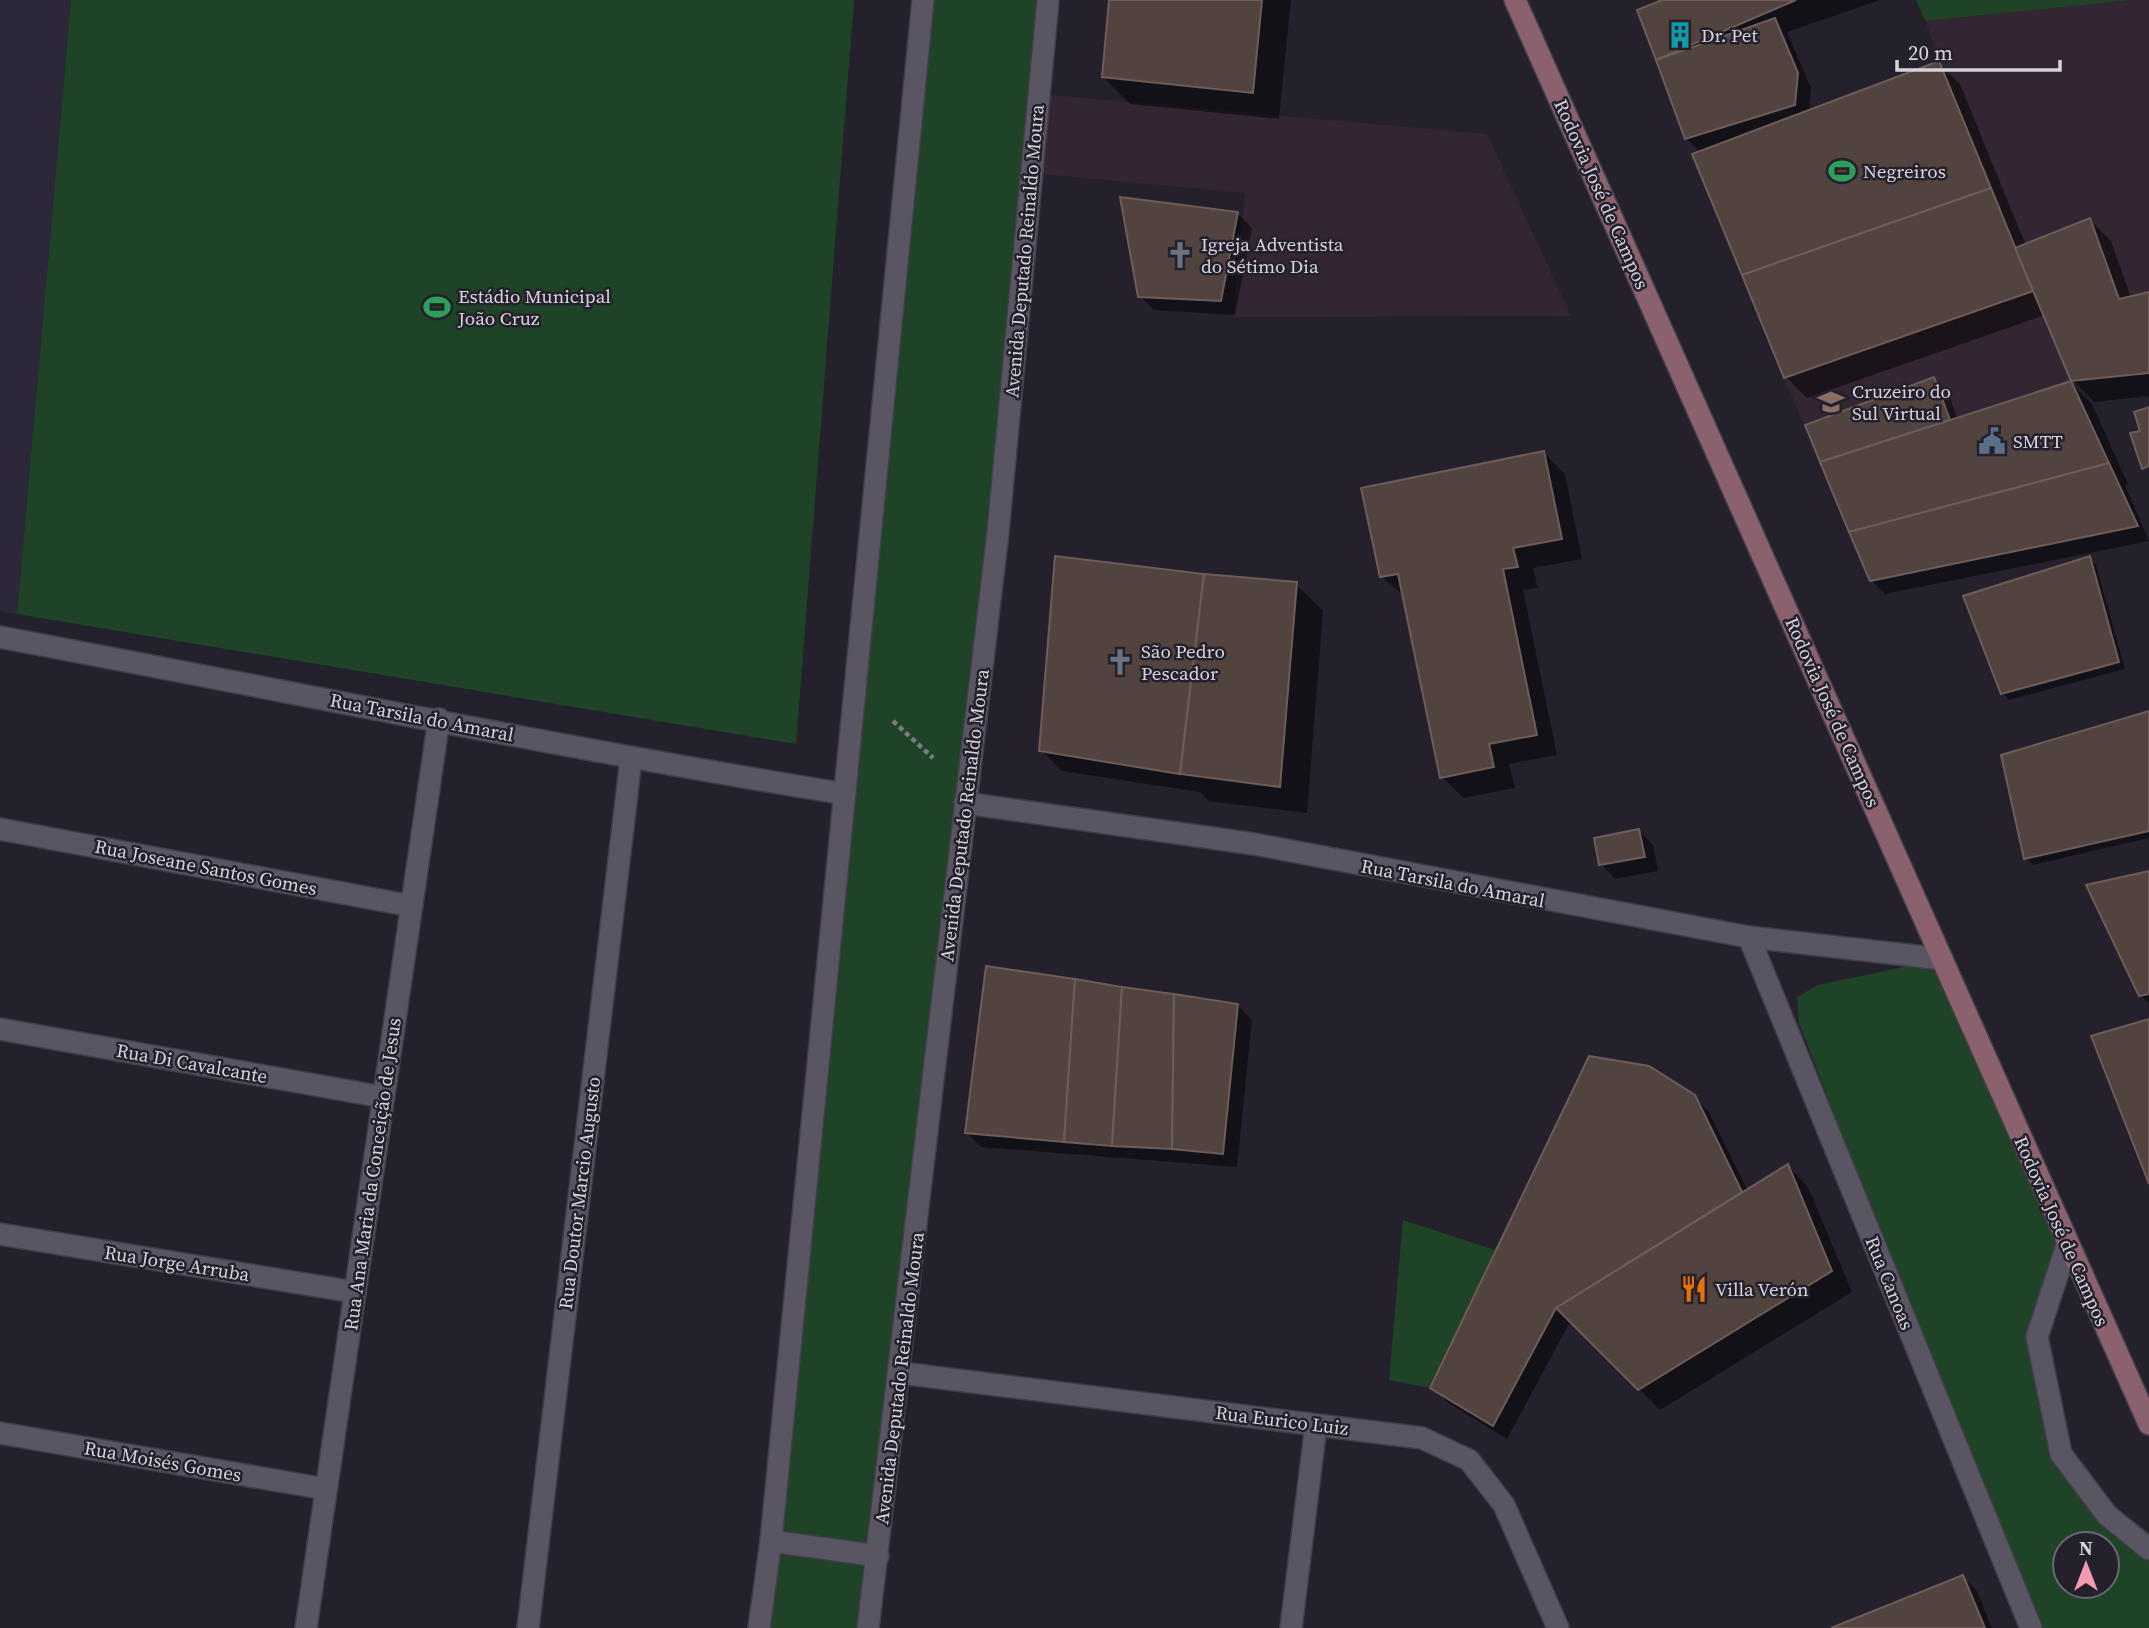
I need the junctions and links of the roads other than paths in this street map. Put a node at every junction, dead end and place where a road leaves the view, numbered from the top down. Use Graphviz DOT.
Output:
graph roads {
  1 [pos="923,0"];
  2 [pos="1048,0"];
  3 [pos="1516,0"];
  4 [pos="0,637"];
  5 [pos="439,719"];
  6 [pos="631,759"];
  7 [pos="845,794"];
  8 [pos="966,796"];
  9 [pos="0,829"];
  10 [pos="412,906"];
  11 [pos="1749,937"];
  12 [pos="1942,959"];
  13 [pos="0,1029"];
  14 [pos="383,1097"];
  15 [pos="0,1234"];
  16 [pos="2067,1245"];
  17 [pos="354,1292"];
  18 [pos="901,1373"];
  19 [pos="1316,1424"];
  20 [pos="2149,1424"];
  21 [pos="0,1433"];
  22 [pos="326,1489"];
  23 [pos="771,1541"];
  24 [pos="2149,1549"];
  25 [pos="878,1556"];
  26 [pos="306,1628"];
  27 [pos="528,1628"];
  28 [pos="759,1628"];
  29 [pos="868,1628"];
  30 [pos="1291,1628"];
  31 [pos="1558,1628"];
  32 [pos="2031,1628"];
  1 -- 7 [label="street"];
  2 -- 8 [label="street, Avenida Deputado Reinaldo Moura"];
  3 -- 12 [label="main road, Rodovia José de Campos"];
  4 -- 5 [label="street, Rua Tarsila do Amaral"];
  5 -- 6 [label="street, Rua Tarsila do Amaral"];
  5 -- 10 [label="street, Rua Ana Maria da Conceição de Jesus"];
  6 -- 7 [label="street, Rua Tarsila do Amaral"];
  6 -- 27 [label="street, Rua Doutor Marcio Augusto"];
  7 -- 23 [label="street"];
  8 -- 11 [label="street, Rua Tarsila do Amaral"];
  8 -- 18 [label="street, Avenida Deputado Reinaldo Moura"];
  9 -- 10 [label="street, Rua Joseane Santos Gomes"];
  10 -- 14 [label="street, Rua Ana Maria da Conceição de Jesus"];
  11 -- 12 [label="street, Rua Tarsila do Amaral"];
  11 -- 32 [label="street, Rua Canoas"];
  12 -- 16 [label="main road, Rodovia José de Campos"];
  13 -- 14 [label="street, Rua Di Cavalcante"];
  14 -- 17 [label="street, Rua Ana Maria da Conceição de Jesus"];
  15 -- 17 [label="street, Rua Jorge Arruba"];
  16 -- 20 [label="main road, Rodovia José de Campos"];
  16 -- 24 [label="street"];
  17 -- 22 [label="street, Rua Ana Maria da Conceição de Jesus"];
  18 -- 19 [label="street, Rua Eurico Luiz"];
  18 -- 25 [label="street, Avenida Deputado Reinaldo Moura"];
  19 -- 30 [label="street"];
  19 -- 31 [label="street, Rua Eurico Luiz"];
  21 -- 22 [label="street, Rua Moisés Gomes"];
  22 -- 26 [label="street, Rua Ana Maria da Conceição de Jesus"];
  23 -- 25 [label="street"];
  23 -- 28 [label="street"];
  25 -- 29 [label="street, Avenida Deputado Reinaldo Moura"];
}
